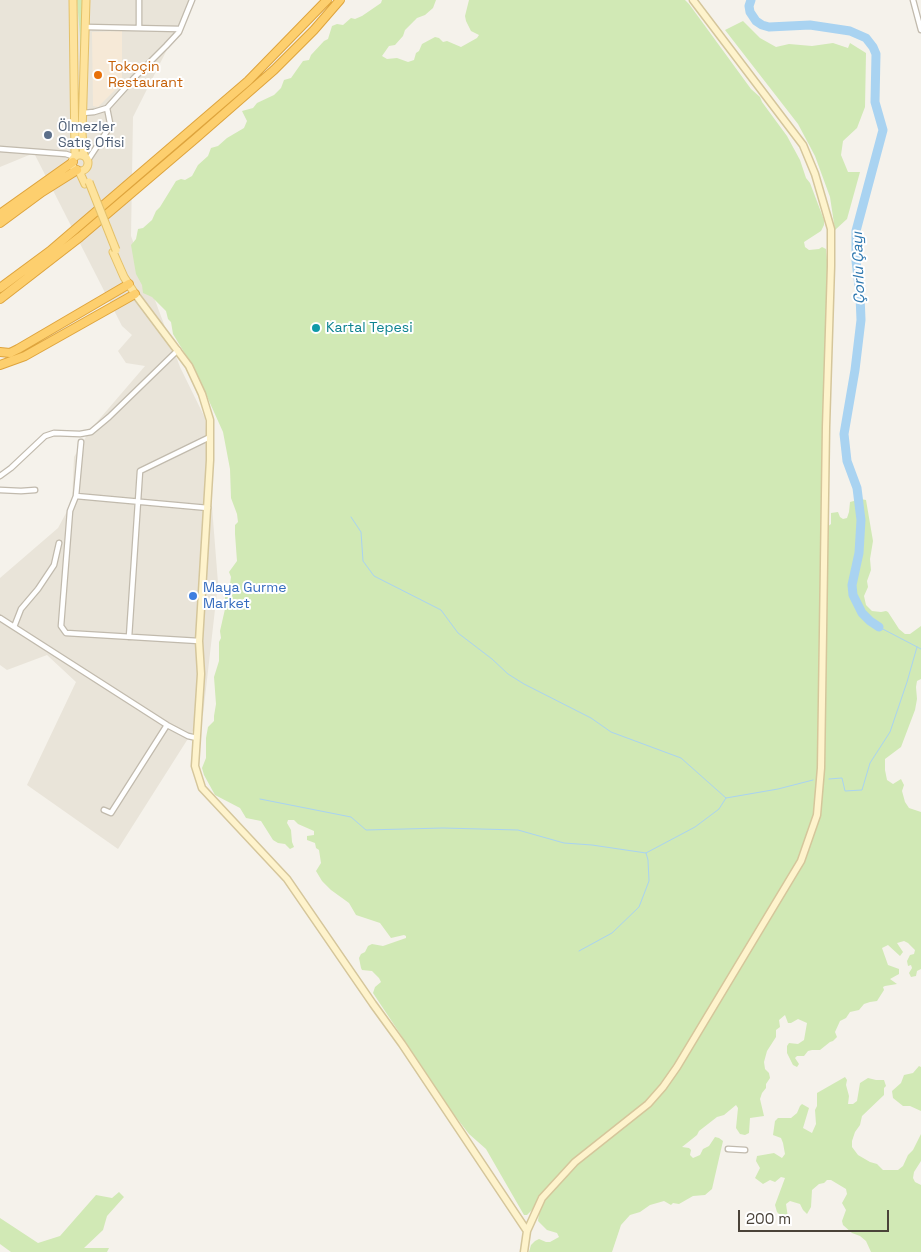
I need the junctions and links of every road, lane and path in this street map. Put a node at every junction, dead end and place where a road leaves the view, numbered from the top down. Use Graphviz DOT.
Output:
graph roads {
  1 [pos="72,0"];
  2 [pos="86,0"];
  3 [pos="139,0"];
  4 [pos="192,0"];
  5 [pos="327,0"];
  6 [pos="340,0"];
  7 [pos="692,0"];
  8 [pos="913,0"];
  9 [pos="86,27"];
  10 [pos="139,28"];
  11 [pos="180,29"];
  12 [pos="921,30"];
  13 [pos="107,108"];
  14 [pos="83,113"];
  15 [pos="0,149"];
  16 [pos="74,160"];
  17 [pos="86,161"];
  18 [pos="78,170"];
  19 [pos="87,183"];
  20 [pos="0,214"];
  21 [pos="0,223"];
  22 [pos="19,273"];
  23 [pos="25,281"];
  24 [pos="0,284"];
  25 [pos="130,284"];
  26 [pos="0,288"];
  27 [pos="135,294"];
  28 [pos="0,299"];
  29 [pos="0,305"];
  30 [pos="178,350"];
  31 [pos="0,352"];
  32 [pos="0,365"];
  33 [pos="210,437"];
  34 [pos="81,442"];
  35 [pos="0,476"];
  36 [pos="0,490"];
  37 [pos="35,490"];
  38 [pos="76,496"];
  39 [pos="138,502"];
  40 [pos="208,508"];
  41 [pos="59,543"];
  42 [pos="0,618"];
  43 [pos="14,628"];
  44 [pos="129,637"];
  45 [pos="199,641"];
  46 [pos="167,724"];
  47 [pos="197,738"];
  48 [pos="104,810"];
  49 [pos="728,1149"];
  50 [pos="745,1150"];
  51 [pos="526,1230"];
  52 [pos="524,1252"];
  1 -- 16 [label="main road"];
  2 -- 9 [label="main road"];
  3 -- 10 [label="street"];
  4 -- 11 [label="street"];
  5 -- 22 [label="highway"];
  6 -- 23 [label="highway"];
  7 -- 51 [label="street"];
  8 -- 12 [label="street"];
  9 -- 10 [label="street"];
  9 -- 14 [label="main road"];
  10 -- 11 [label="street"];
  11 -- 13 [label="street"];
  13 -- 14 [label="street"];
  13 -- 17 [label="street"];
  14 -- 17 [label="main road"];
  15 -- 16 [label="street"];
  16 -- 17 [label="main road"];
  16 -- 18 [label="main road"];
  16 -- 20 [label="highway"];
  17 -- 18 [label="main road"];
  17 -- 19 [label="main road"];
  18 -- 19 [label="main road"];
  18 -- 21 [label="highway"];
  19 -- 25 [label="main road, bridge"];
  22 -- 24 [label="highway"];
  22 -- 26 [label="highway"];
  23 -- 28 [label="highway"];
  23 -- 29 [label="highway"];
  25 -- 27 [label="main road"];
  25 -- 31 [label="highway"];
  27 -- 30 [label="street"];
  27 -- 32 [label="highway"];
  30 -- 33 [label="street"];
  30 -- 35 [label="street"];
  33 -- 39 [label="street"];
  33 -- 40 [label="street"];
  34 -- 38 [label="street"];
  36 -- 37 [label="street"];
  38 -- 39 [label="street"];
  38 -- 44 [label="street"];
  39 -- 40 [label="street"];
  39 -- 44 [label="street"];
  40 -- 45 [label="street"];
  41 -- 43 [label="street"];
  42 -- 43 [label="street"];
  43 -- 46 [label="street"];
  44 -- 45 [label="street"];
  45 -- 47 [label="street"];
  46 -- 47 [label="street"];
  46 -- 48 [label="street"];
  47 -- 51 [label="street"];
  49 -- 50 [label="street"];
  51 -- 52 [label="street"];
}
